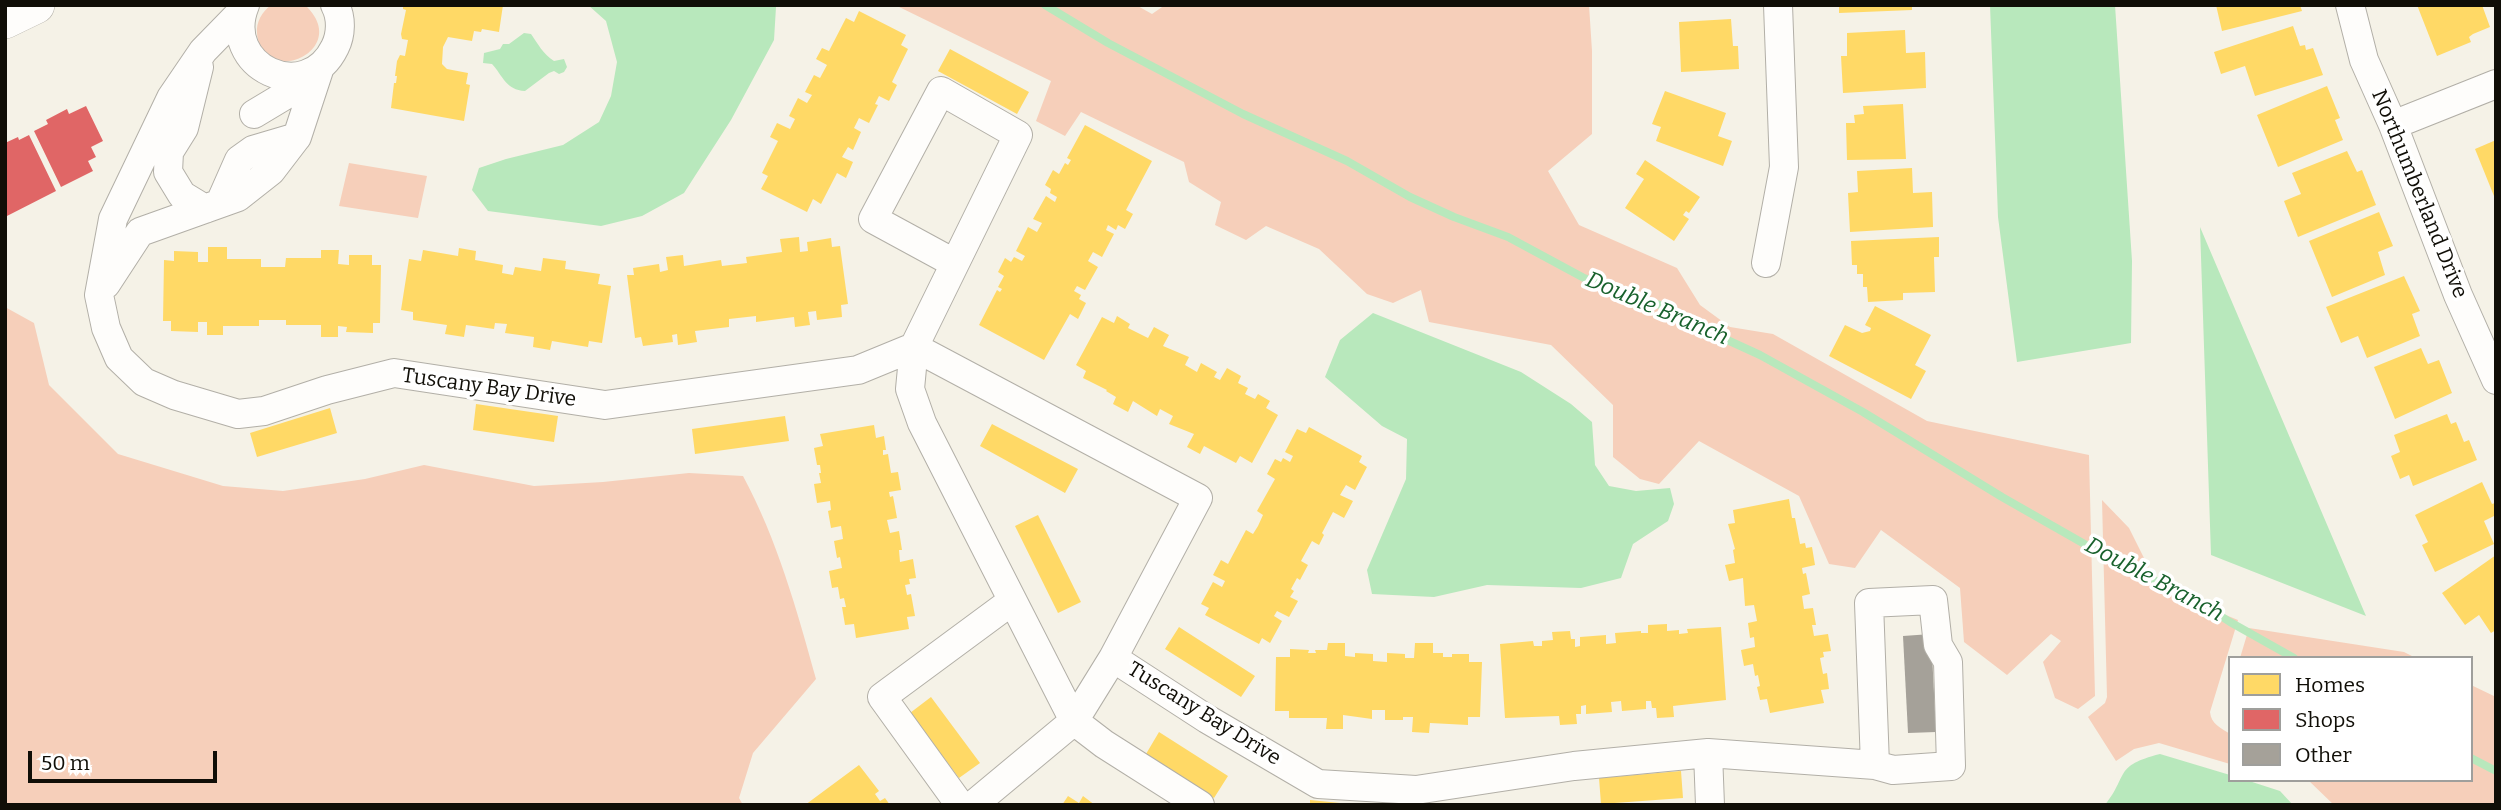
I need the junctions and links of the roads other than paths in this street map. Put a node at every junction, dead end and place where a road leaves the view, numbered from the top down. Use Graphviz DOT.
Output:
graph roads {
  1 [pos="36,5"];
  2 [pos="335,5"];
  3 [pos="1778,5"];
  4 [pos="2350,5"];
  5 [pos="244,8"];
  6 [pos="5,20"];
  7 [pos="203,51"];
  8 [pos="301,80"];
  9 [pos="2496,84"];
  10 [pos="254,114"];
  11 [pos="2393,125"];
  12 [pos="213,206"];
  13 [pos="954,263"];
  14 [pos="1766,263"];
  15 [pos="99,295"];
  16 [pos="914,347"];
  17 [pos="2496,380"];
  18 [pos="1012,601"];
  19 [pos="1113,658"];
  20 [pos="1074,721"];
  21 [pos="1708,753"];
  22 [pos="1875,765"];
  23 [pos="960,805"];
  24 [pos="973,805"];
  25 [pos="1200,805"];
  26 [pos="1710,805"];
  1 -- 6 [label="street"];
  2 -- 8 [label="street"];
  3 -- 14 [label="street"];
  4 -- 11 [label="street, Northumberland Drive"];
  5 -- 7 [label="street, Tuscany Bay Drive"];
  5 -- 8 [label="street"];
  7 -- 12 [label="street"];
  7 -- 15 [label="street, Tuscany Bay Drive"];
  8 -- 10 [label="street"];
  8 -- 12 [label="street"];
  9 -- 11 [label="street"];
  11 -- 17 [label="street, Northumberland Drive"];
  12 -- 15 [label="street"];
  13 -- 13 [label="street"];
  13 -- 16 [label="street"];
  15 -- 16 [label="street, Tuscany Bay Drive"];
  16 -- 18 [label="street"];
  16 -- 19 [label="street, Tuscany Bay Drive"];
  18 -- 20 [label="street"];
  18 -- 23 [label="street"];
  19 -- 20 [label="street"];
  19 -- 21 [label="street, Tuscany Bay Drive"];
  20 -- 24 [label="street"];
  20 -- 25 [label="street"];
  21 -- 22 [label="street, Tuscany Bay Drive"];
  21 -- 26 [label="street"];
  22 -- 22 [label="street, Tuscany Bay Drive"];
}
